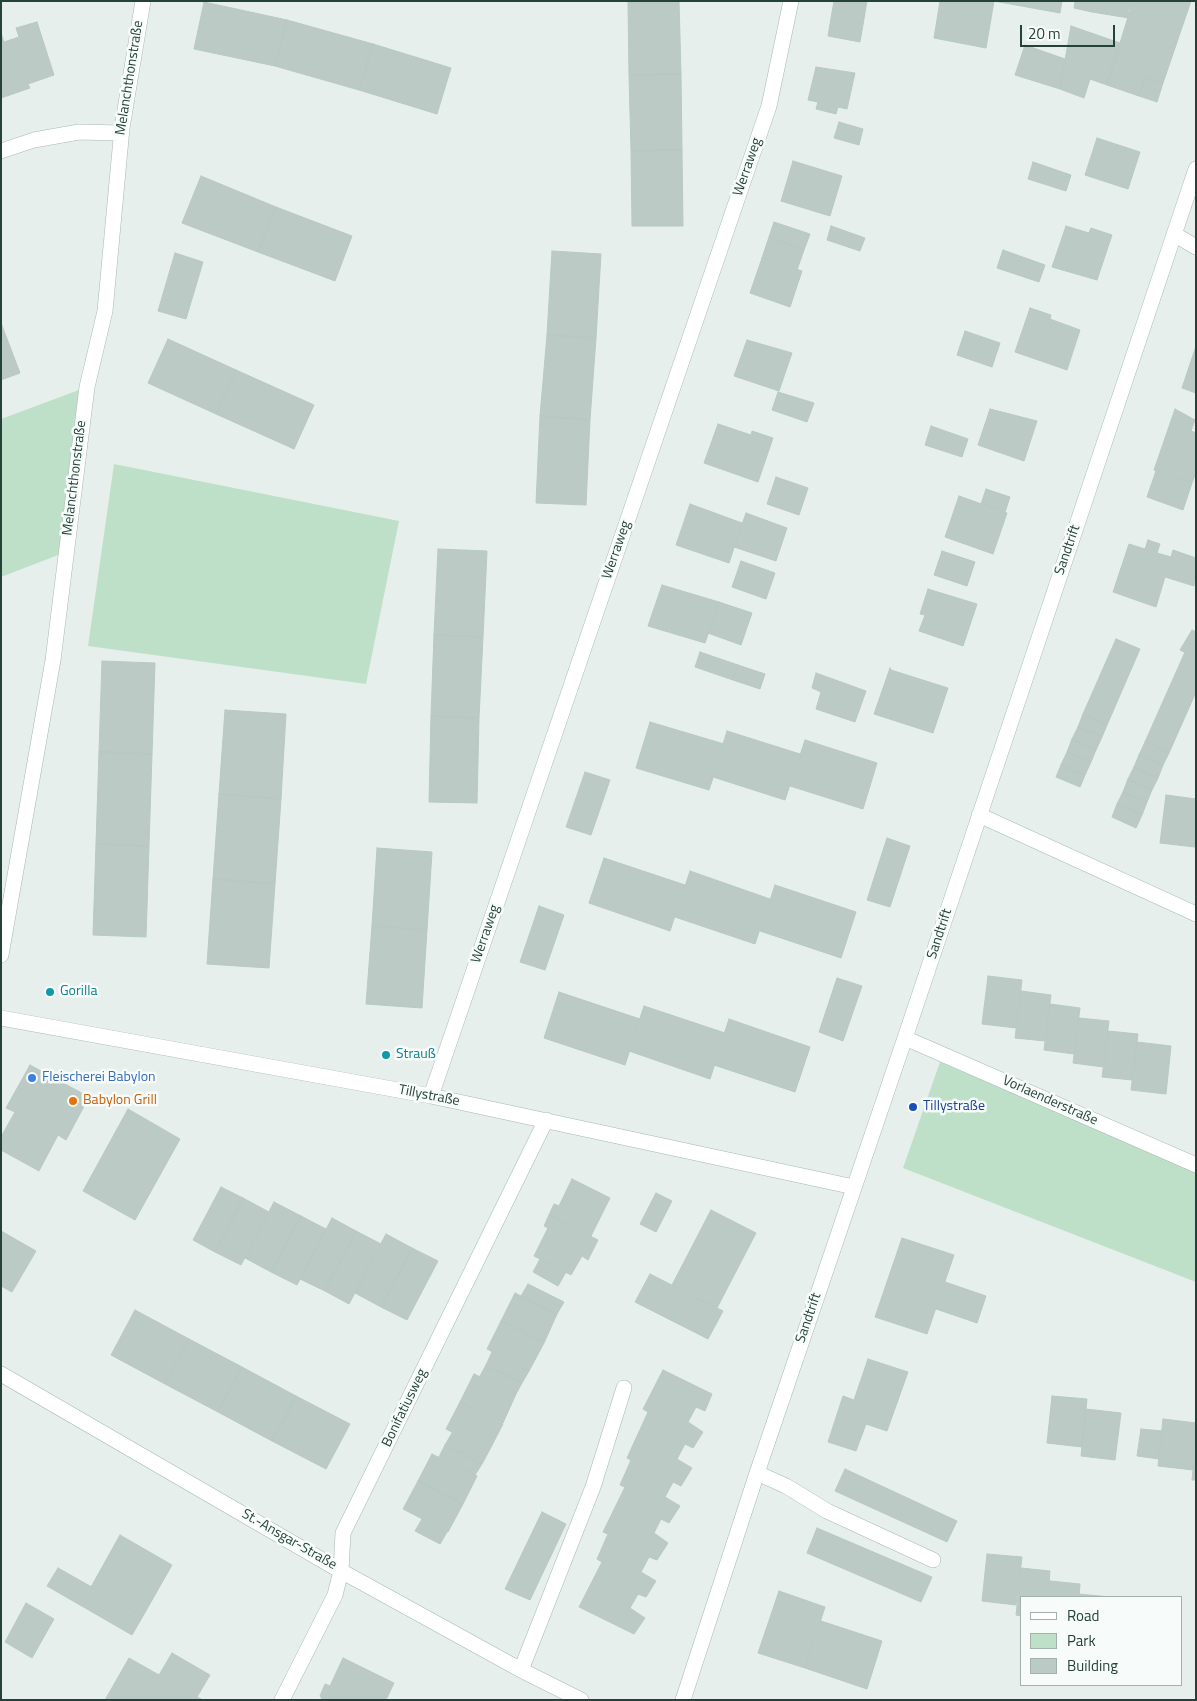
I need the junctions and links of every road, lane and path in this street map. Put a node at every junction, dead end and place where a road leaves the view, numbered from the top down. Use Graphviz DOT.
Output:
graph roads {
  1 [pos="143,1"];
  2 [pos="791,1"];
  3 [pos="121,134"];
  4 [pos="1,151"];
  5 [pos="1196,169"];
  6 [pos="1174,234"];
  7 [pos="1196,247"];
  8 [pos="979,815"];
  9 [pos="1196,914"];
  10 [pos="1,955"];
  11 [pos="1,1018"];
  12 [pos="905,1038"];
  13 [pos="431,1096"];
  14 [pos="546,1120"];
  15 [pos="1196,1165"];
  16 [pos="854,1187"];
  17 [pos="1,1374"];
  18 [pos="624,1388"];
  19 [pos="757,1473"];
  20 [pos="933,1560"];
  21 [pos="341,1571"];
  22 [pos="521,1670"];
  23 [pos="282,1700"];
  24 [pos="581,1700"];
  25 [pos="683,1700"];
  1 -- 3 [label="street, Melanchthonstraße"];
  2 -- 13 [label="street, Werraweg"];
  3 -- 4 [label="street"];
  3 -- 10 [label="street, Melanchthonstraße"];
  5 -- 6 [label="street, Sandtrift"];
  6 -- 7 [label="street"];
  6 -- 8 [label="street, Sandtrift"];
  8 -- 9 [label="street"];
  8 -- 12 [label="street, Sandtrift"];
  11 -- 13 [label="street, Tillystraße"];
  12 -- 15 [label="street, Vorlaenderstraße"];
  12 -- 16 [label="street, Sandtrift"];
  13 -- 14 [label="street, Tillystraße"];
  14 -- 16 [label="street, Tillystraße"];
  14 -- 21 [label="street, Bonifatiusweg"];
  16 -- 19 [label="street, Sandtrift"];
  17 -- 21 [label="street, St.-Ansgar-Straße"];
  18 -- 22 [label="street"];
  19 -- 20 [label="street"];
  19 -- 25 [label="street, Sandtrift"];
  21 -- 22 [label="street, St.-Ansgar-Straße"];
  21 -- 23 [label="street, Bonifatiusweg"];
  22 -- 24 [label="street, St.-Ansgar-Straße"];
}
